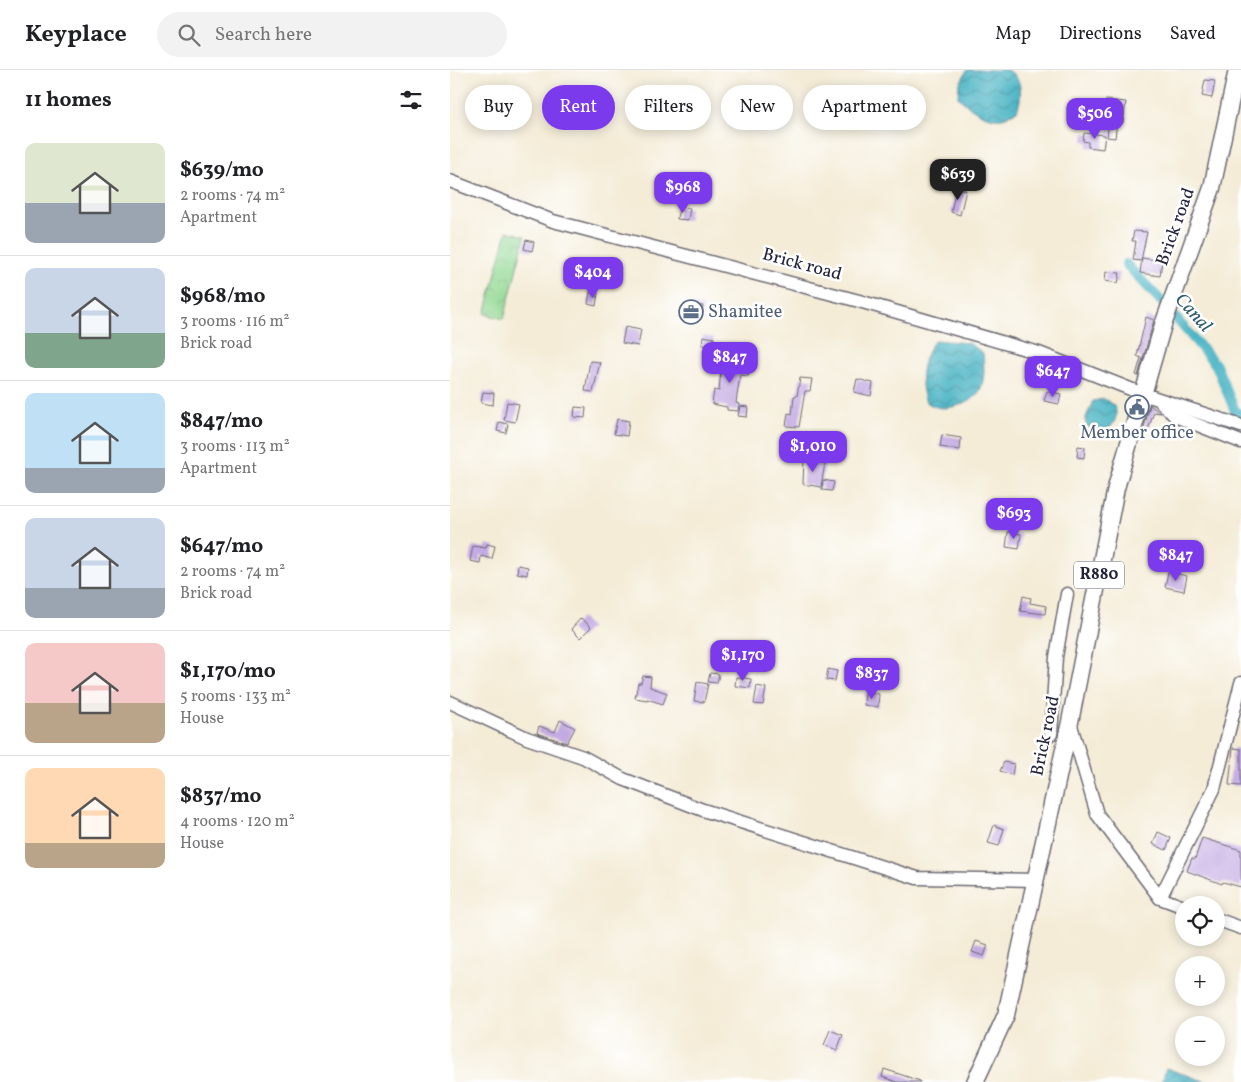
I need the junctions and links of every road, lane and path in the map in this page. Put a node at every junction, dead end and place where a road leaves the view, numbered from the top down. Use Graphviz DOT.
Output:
graph roads {
  1 [pos="1237,70"];
  2 [pos="450,181"];
  3 [pos="1151,397"];
  4 [pos="1241,426"];
  5 [pos="1241,442"];
  6 [pos="1067,594"];
  7 [pos="1241,683"];
  8 [pos="450,702"];
  9 [pos="1053,704"];
  10 [pos="1071,715"];
  11 [pos="1051,734"];
  12 [pos="1036,880"];
  13 [pos="1160,898"];
  14 [pos="1175,903"];
  15 [pos="1225,922"];
  16 [pos="1241,928"];
  17 [pos="975,1082"];
  1 -- 3 [label="main road, Brick road / R880"];
  2 -- 3 [label="street, Brick road"];
  3 -- 4 [label="street, Brick road"];
  3 -- 5 [label="street"];
  3 -- 10 [label="main road, Brick road / R880"];
  6 -- 9 [label="street"];
  7 -- 13 [label="street"];
  8 -- 12 [label="street"];
  9 -- 10 [label="street"];
  9 -- 11 [label="street"];
  10 -- 12 [label="main road, Brick road / R880"];
  10 -- 13 [label="street"];
  12 -- 17 [label="main road, Brick road / R880"];
  13 -- 14 [label="street"];
  15 -- 16 [label="street"];
}
